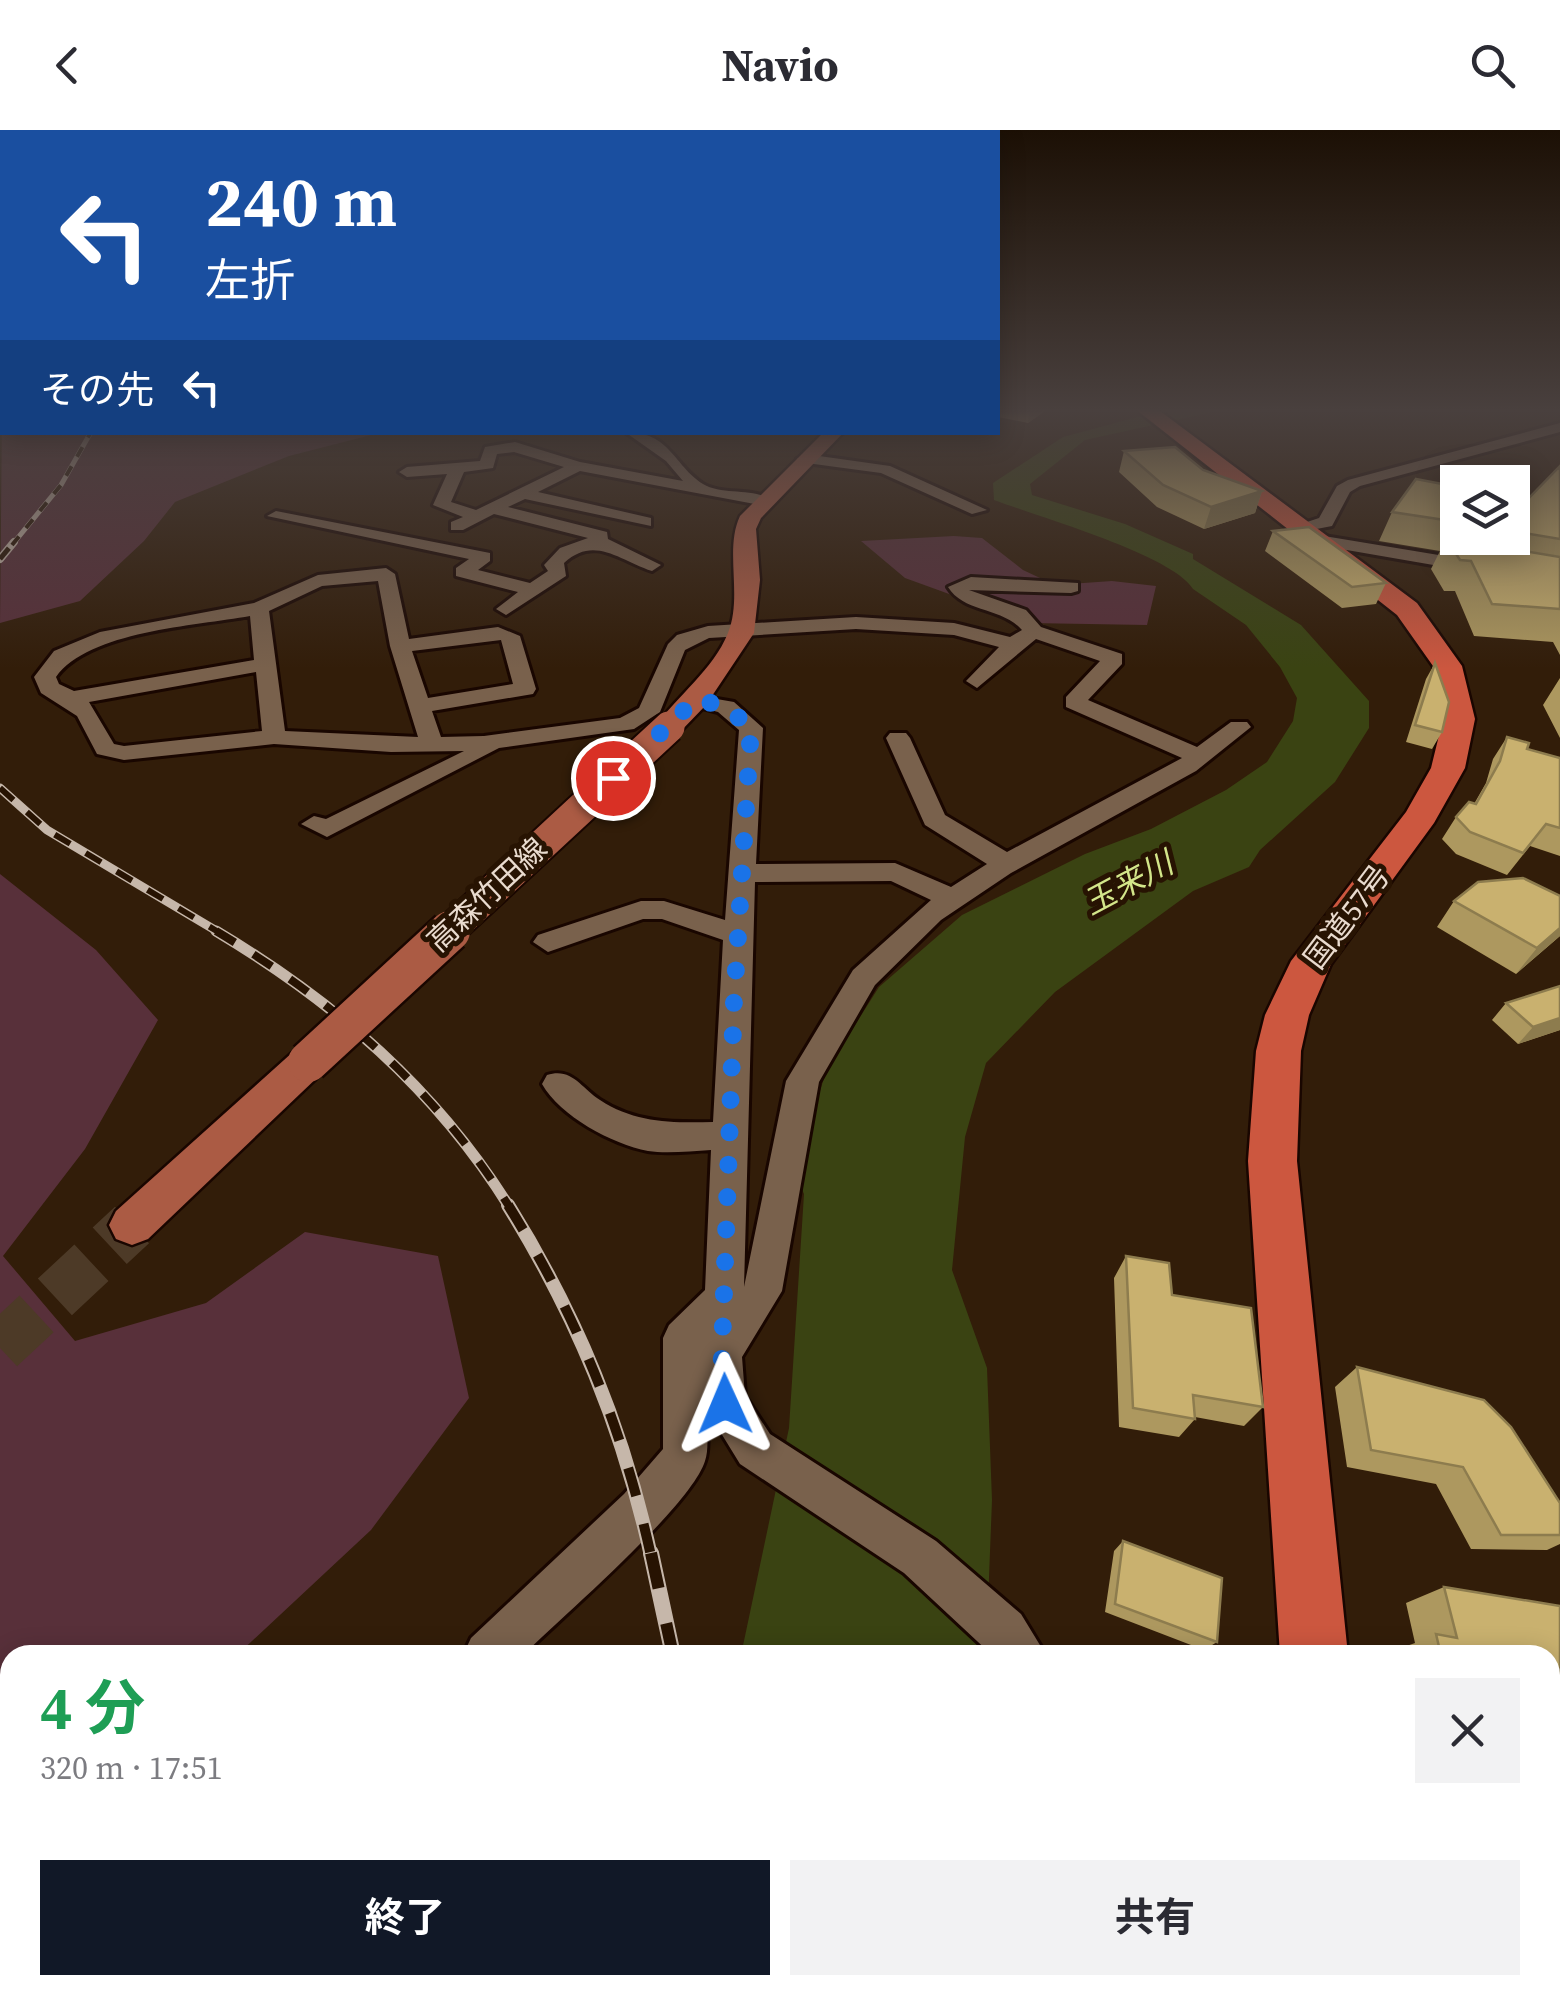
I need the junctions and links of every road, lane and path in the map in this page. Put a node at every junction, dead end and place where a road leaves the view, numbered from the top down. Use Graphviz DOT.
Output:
graph roads {
  1 [pos="445,495"];
  2 [pos="516,495"];
  3 [pos="534,495"];
  4 [pos="732,495"];
  5 [pos="771,495"];
  6 [pos="944,495"];
  7 [pos="1258,495"];
  8 [pos="1340,495"];
  9 [pos="765,502"];
  10 [pos="978,510"];
  11 [pos="482,511"];
  12 [pos="276,516"];
  13 [pos="644,522"];
  14 [pos="338,528"];
  15 [pos="1309,534"];
  16 [pos="390,538"];
  17 [pos="598,541"];
  18 [pos="316,542"];
  19 [pos="427,544"];
  20 [pos="367,553"];
  21 [pos="652,565"];
  22 [pos="386,574"];
  23 [pos="1560,581"];
  24 [pos="1071,586"];
  25 [pos="535,590"];
  26 [pos="824,606"];
  27 [pos="259,608"];
  28 [pos="506,609"];
  29 [pos="940,628"];
  30 [pos="1034,631"];
  31 [pos="742,633"];
  32 [pos="1012,644"];
  33 [pos="400,646"];
  34 [pos="267,664"];
  35 [pos="977,681"];
  36 [pos="75,698"];
  37 [pos="696,699"];
  38 [pos="423,706"];
  39 [pos="1238,727"];
  40 [pos="274,738"];
  41 [pos="898,738"];
  42 [pos="500,741"];
  43 [pos="432,746"];
  44 [pos="1199,757"];
  45 [pos="314,824"];
  46 [pos="1007,864"];
  47 [pos="742,873"];
  48 [pos="952,899"];
  49 [pos="738,935"];
  50 [pos="548,942"];
  51 [pos="559,1084"];
  52 [pos="730,1136"];
  53 [pos="132,1226"];
  54 [pos="726,1295"];
  55 [pos="725,1348"];
  56 [pos="498,1645"];
  57 [pos="1014,1645"];
  58 [pos="1313,1645"];
  1 -- 11 [label="street"];
  2 -- 11 [label="street"];
  3 -- 13 [label="street"];
  4 -- 9 [label="street"];
  5 -- 9 [label="main road, 高森竹田線"];
  6 -- 10 [label="street"];
  7 -- 15 [label="highway, 国道57号"];
  8 -- 15 [label="street"];
  9 -- 31 [label="main road, 高森竹田線"];
  11 -- 17 [label="street"];
  11 -- 19 [label="street"];
  12 -- 14 [label="street"];
  14 -- 16 [label="street"];
  14 -- 18 [label="street"];
  15 -- 23 [label="street"];
  15 -- 58 [label="highway, 国道57号"];
  16 -- 19 [label="street"];
  16 -- 20 [label="street"];
  17 -- 21 [label="street"];
  17 -- 25 [label="street"];
  19 -- 22 [label="street"];
  19 -- 25 [label="street"];
  22 -- 27 [label="street"];
  22 -- 33 [label="street"];
  24 -- 30 [label="street"];
  25 -- 28 [label="street"];
  26 -- 29 [label="street"];
  27 -- 34 [label="street"];
  27 -- 36 [label="street"];
  29 -- 31 [label="street"];
  29 -- 32 [label="street"];
  30 -- 32 [label="street"];
  30 -- 44 [label="street"];
  31 -- 37 [label="main road, 高森竹田線"];
  31 -- 42 [label="street"];
  32 -- 35 [label="street"];
  33 -- 38 [label="street"];
  33 -- 38 [label="street"];
  34 -- 36 [label="street"];
  34 -- 40 [label="street"];
  36 -- 40 [label="street"];
  37 -- 47 [label="street"];
  37 -- 53 [label="main road, 高森竹田線, bridge"];
  38 -- 43 [label="street"];
  39 -- 44 [label="street"];
  40 -- 43 [label="street"];
  41 -- 46 [label="street"];
  42 -- 43 [label="street"];
  42 -- 45 [label="street"];
  44 -- 46 [label="street"];
  46 -- 48 [label="street"];
  47 -- 48 [label="street"];
  47 -- 49 [label="street"];
  48 -- 55 [label="street"];
  49 -- 50 [label="street"];
  49 -- 52 [label="street"];
  51 -- 52 [label="street"];
  52 -- 54 [label="street"];
  54 -- 55 [label="street"];
  54 -- 56 [label="street"];
  55 -- 57 [label="street"];
}
